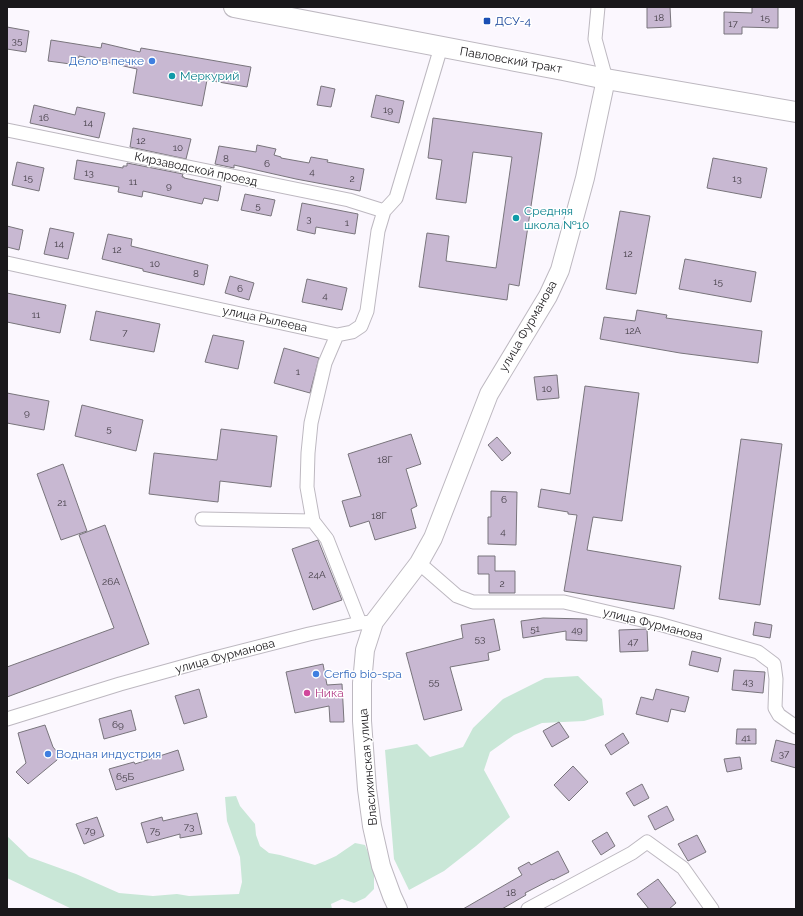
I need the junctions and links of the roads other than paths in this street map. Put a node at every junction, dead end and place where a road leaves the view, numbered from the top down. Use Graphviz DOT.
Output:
graph roads {
  1 [pos="234,7"];
  2 [pos="598,7"];
  3 [pos="441,47"];
  4 [pos="606,79"];
  5 [pos="794,112"];
  6 [pos="7,130"];
  7 [pos="384,211"];
  8 [pos="7,263"];
  9 [pos="337,335"];
  10 [pos="202,519"];
  11 [pos="312,521"];
  12 [pos="419,563"];
  13 [pos="367,623"];
  14 [pos="7,719"];
  15 [pos="796,728"];
  16 [pos="398,909"];
  17 [pos="528,909"];
  18 [pos="712,909"];
  1 -- 3 [label="main road, Павловский тракт"];
  2 -- 4 [label="street"];
  3 -- 4 [label="main road, Павловский тракт"];
  3 -- 7 [label="street"];
  4 -- 5 [label="main road, Павловский тракт"];
  4 -- 12 [label="street, улица Фурманова"];
  6 -- 7 [label="street, Кирзаводской проезд"];
  7 -- 9 [label="street"];
  8 -- 9 [label="street, улица Рылеева"];
  9 -- 11 [label="street"];
  10 -- 11 [label="street"];
  11 -- 13 [label="street"];
  12 -- 13 [label="street, улица Фурманова"];
  12 -- 15 [label="street, улица Фурманова"];
  13 -- 14 [label="street, улица Фурманова"];
  13 -- 16 [label="street, Власихинская улица"];
  17 -- 18 [label="street"];
}
